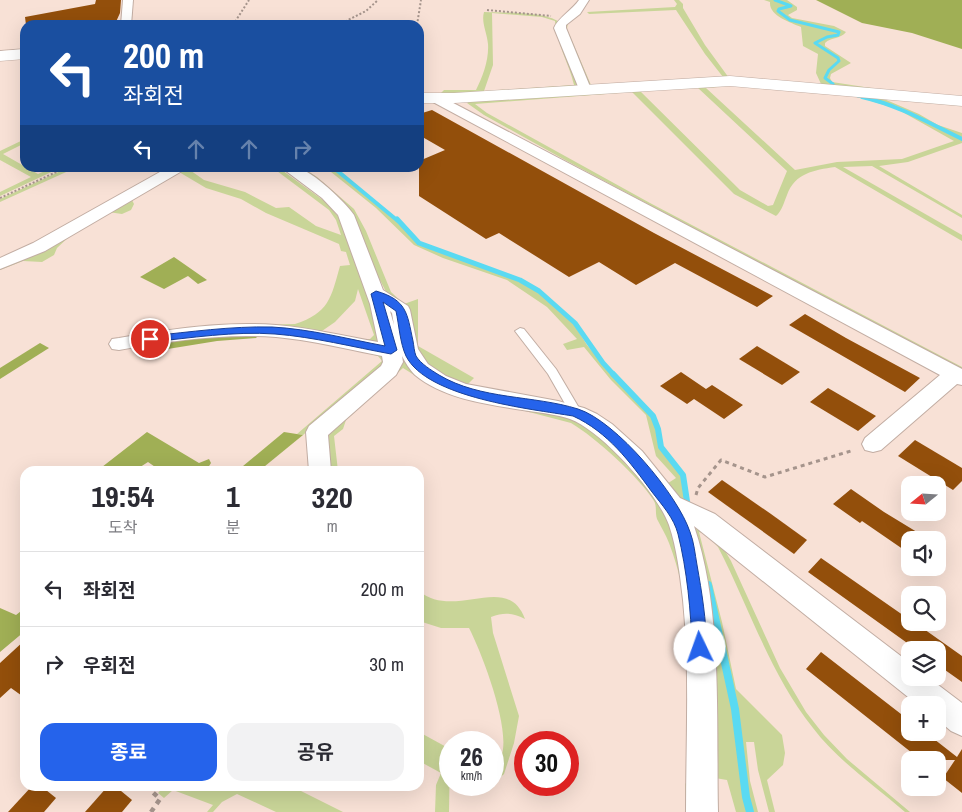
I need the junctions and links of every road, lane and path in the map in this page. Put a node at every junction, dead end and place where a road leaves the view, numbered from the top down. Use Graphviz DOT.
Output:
graph roads {
  1 [pos="128,0"];
  2 [pos="249,0"];
  3 [pos="378,0"];
  4 [pos="421,0"];
  5 [pos="584,0"];
  6 [pos="487,10"];
  7 [pos="126,20"];
  8 [pos="236,20"];
  9 [pos="348,20"];
  10 [pos="418,20"];
  11 [pos="563,22"];
  12 [pos="20,54"];
  13 [pos="0,56"];
  14 [pos="585,90"];
  15 [pos="424,98"];
  16 [pos="438,99"];
  17 [pos="962,101"];
  18 [pos="56,172"];
  19 [pos="170,172"];
  20 [pos="294,172"];
  21 [pos="0,198"];
  22 [pos="0,264"];
  23 [pos="376,294"];
  24 [pos="520,331"];
  25 [pos="119,344"];
  26 [pos="391,350"];
  27 [pos="958,376"];
  28 [pos="576,413"];
  29 [pos="873,444"];
  30 [pos="320,466"];
  31 [pos="681,509"];
  32 [pos="962,721"];
  33 [pos="152,791"];
  34 [pos="151,812"];
  35 [pos="702,812"];
  1 -- 7 [label="street"];
  2 -- 8 [label="path"];
  3 -- 9 [label="path"];
  4 -- 10 [label="path"];
  5 -- 11 [label="street"];
  6 -- 11 [label="path"];
  11 -- 14 [label="street"];
  12 -- 13 [label="street"];
  14 -- 16 [label="street"];
  14 -- 17 [label="street"];
  15 -- 16 [label="street"];
  16 -- 27 [label="street"];
  18 -- 21 [label="path"];
  19 -- 22 [label="street"];
  20 -- 23 [label="street"];
  23 -- 26 [label="street"];
  23 -- 28 [label="street"];
  24 -- 28 [label="lane"];
  25 -- 26 [label="street"];
  26 -- 30 [label="street"];
  27 -- 29 [label="street"];
  28 -- 31 [label="street"];
  29 -- 31 [label="path"];
  31 -- 32 [label="street"];
  31 -- 35 [label="street"];
  33 -- 34 [label="path"];
}
